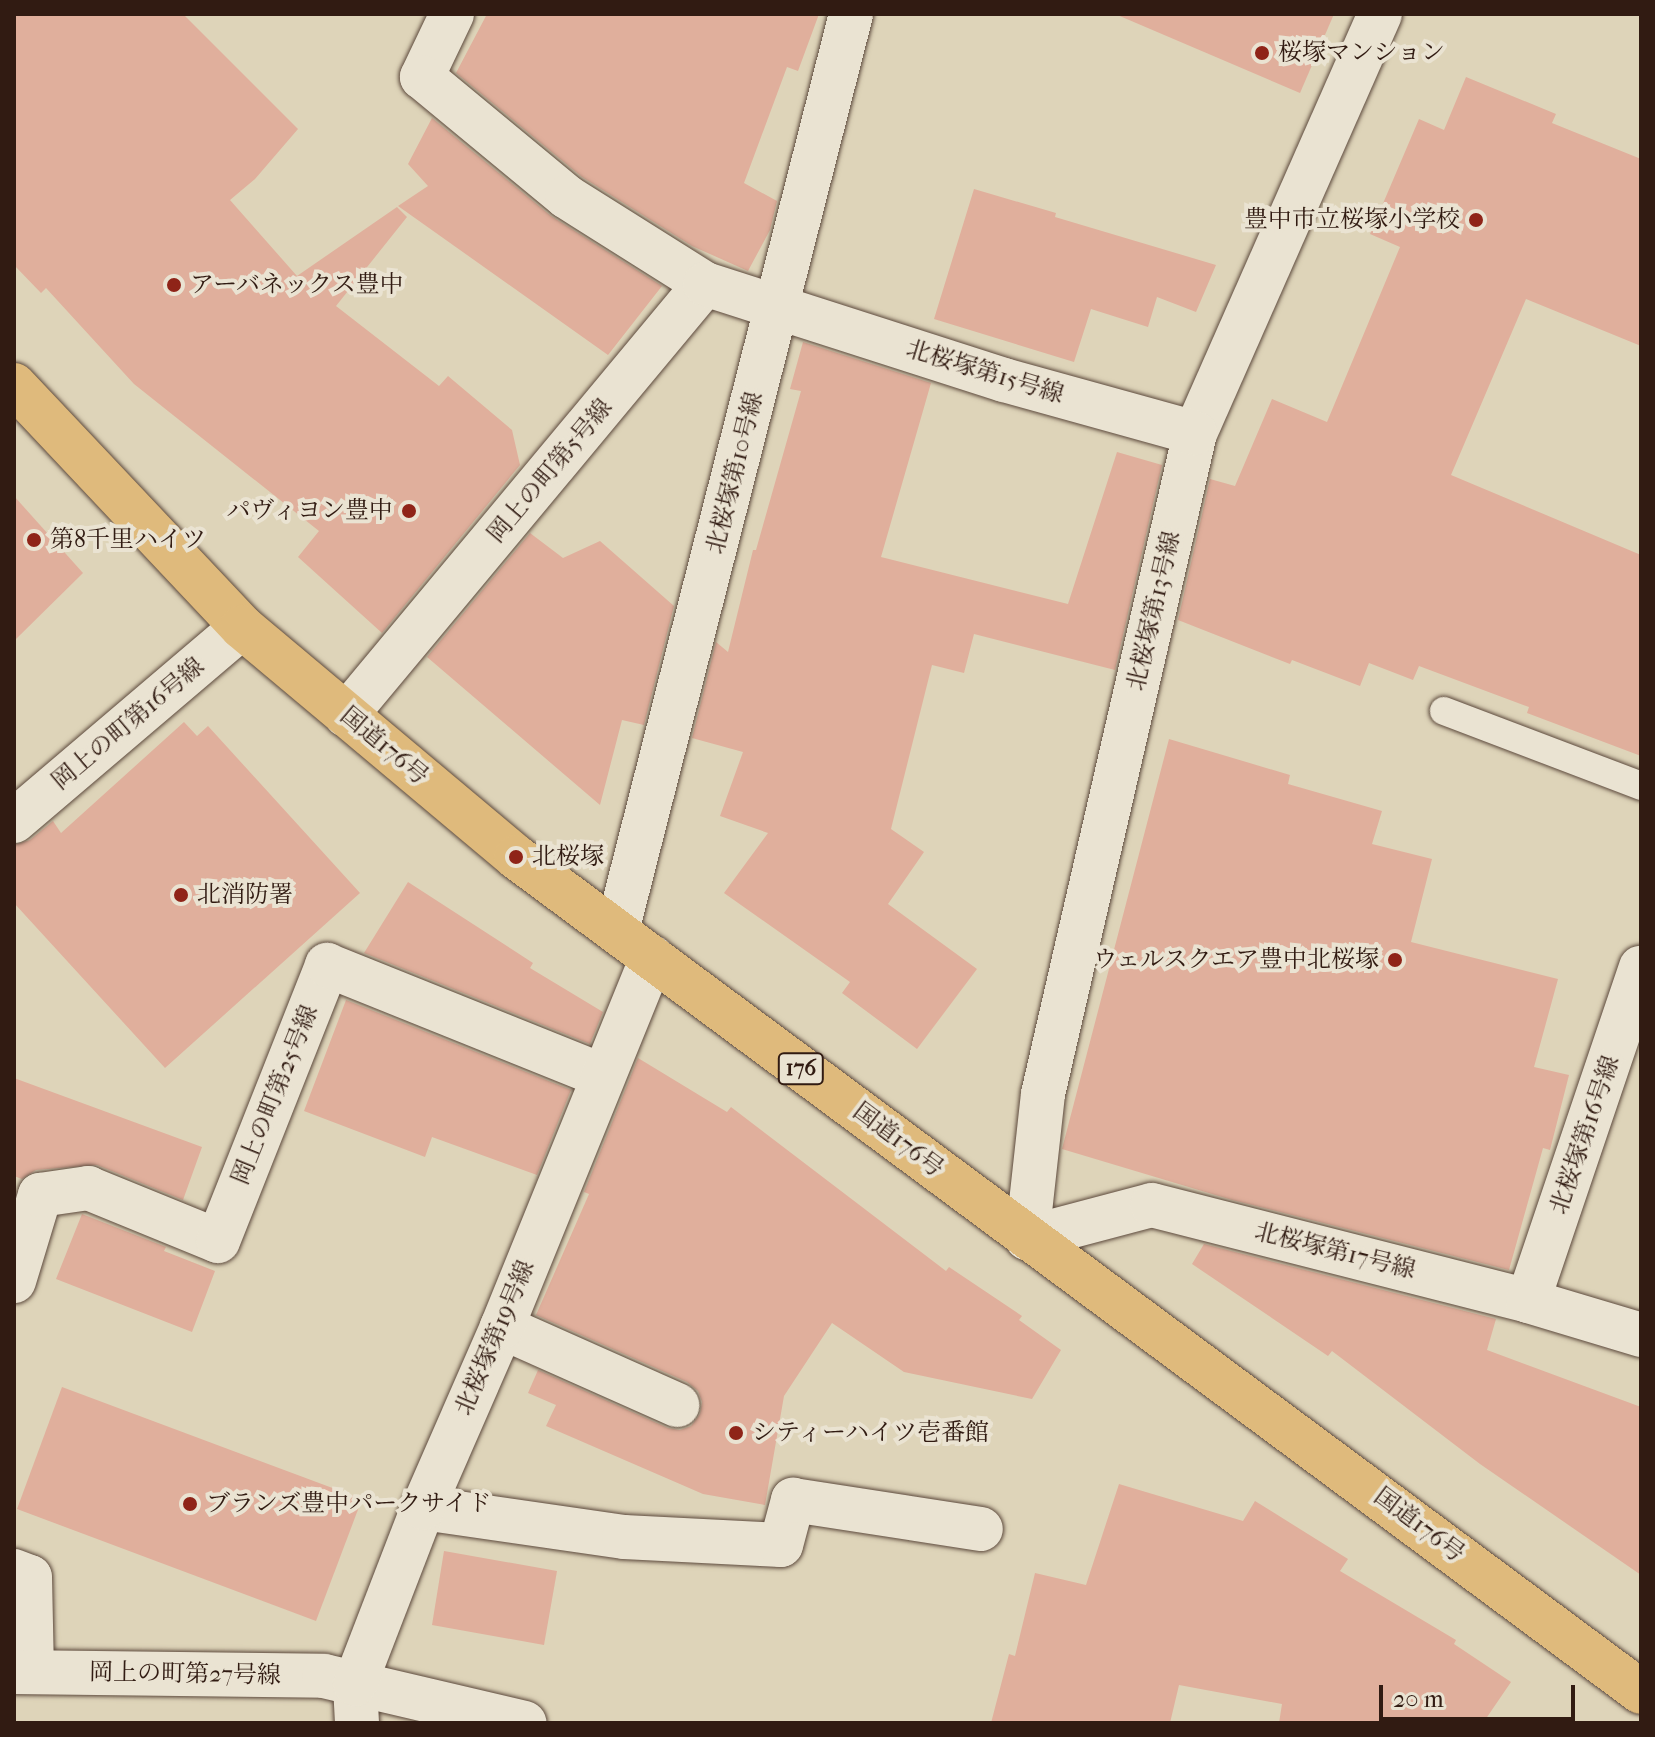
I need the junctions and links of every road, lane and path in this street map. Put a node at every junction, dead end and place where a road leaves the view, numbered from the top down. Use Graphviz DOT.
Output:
graph roads {
  1 [pos="452,14"];
  2 [pos="851,14"];
  3 [pos="1380,14"];
  4 [pos="705,284"];
  5 [pos="777,307"];
  6 [pos="14,385"];
  7 [pos="1195,433"];
  8 [pos="242,627"];
  9 [pos="1444,711"];
  10 [pos="346,715"];
  11 [pos="1641,786"];
  12 [pos="14,821"];
  13 [pos="617,931"];
  14 [pos="652,957"];
  15 [pos="1641,968"];
  16 [pos="601,1075"];
  17 [pos="1027,1238"];
  18 [pos="14,1281"];
  19 [pos="1528,1301"];
  20 [pos="502,1327"];
  21 [pos="1641,1335"];
  22 [pos="677,1405"];
  23 [pos="423,1508"];
  24 [pos="981,1529"];
  25 [pos="14,1571"];
  26 [pos="23,1672"];
  27 [pos="1641,1692"];
  28 [pos="356,1703"];
  29 [pos="525,1723"];
  1 -- 4 [label="street"];
  2 -- 5 [label="street, 北桜塚第10号線"];
  3 -- 7 [label="street, 北桜塚第13号線"];
  4 -- 5 [label="street"];
  4 -- 10 [label="street, 岡上の町第5号線"];
  5 -- 7 [label="street, 北桜塚第15号線"];
  5 -- 13 [label="street, 北桜塚第10号線"];
  6 -- 8 [label="highway, 国道176号 / 176"];
  7 -- 17 [label="street, 北桜塚第13号線"];
  8 -- 10 [label="highway, 国道176号 / 176"];
  8 -- 12 [label="street, 岡上の町第16号線"];
  9 -- 11 [label="lane"];
  10 -- 13 [label="highway, 国道176号 / 176"];
  13 -- 14 [label="highway, 国道176号 / 176"];
  14 -- 16 [label="street, 北桜塚第19号線"];
  14 -- 17 [label="highway, 国道176号 / 176"];
  15 -- 19 [label="street, 北桜塚第16号線"];
  16 -- 18 [label="street, 岡上の町第25号線"];
  16 -- 20 [label="street, 北桜塚第19号線"];
  17 -- 19 [label="street, 北桜塚第17号線"];
  17 -- 27 [label="highway, 国道176号 / 176"];
  19 -- 21 [label="street, 北桜塚第17号線"];
  20 -- 22 [label="street"];
  20 -- 23 [label="street, 北桜塚第19号線"];
  23 -- 24 [label="street"];
  23 -- 28 [label="street, 北桜塚第19号線"];
  25 -- 26 [label="street"];
  26 -- 28 [label="street, 岡上の町第27号線"];
  28 -- 29 [label="street, 岡上の町第27号線"];
}
